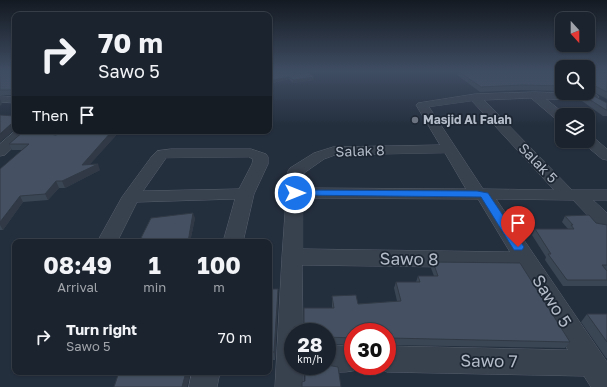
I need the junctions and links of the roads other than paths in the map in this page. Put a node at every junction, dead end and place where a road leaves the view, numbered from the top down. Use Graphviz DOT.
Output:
graph roads {
  1 [pos="534,95"];
  2 [pos="555,96"];
  3 [pos="475,97"];
  4 [pos="0,100"];
  5 [pos="12,100"];
  6 [pos="555,112"];
  7 [pos="20,134"];
  8 [pos="595,146"];
  9 [pos="450,148"];
  10 [pos="0,151"];
  11 [pos="607,156"];
  12 [pos="295,193"];
  13 [pos="244,194"];
  14 [pos="481,194"];
  15 [pos="607,195"];
  16 [pos="574,196"];
  17 [pos="131,197"];
  18 [pos="607,224"];
  19 [pos="109,239"];
  20 [pos="234,239"];
  21 [pos="292,257"];
  22 [pos="527,260"];
  23 [pos="292,323"];
  24 [pos="396,359"];
  25 [pos="591,363"];
  26 [pos="205,375"];
  27 [pos="290,375"];
  28 [pos="203,387"];
  29 [pos="289,387"];
  30 [pos="607,387"];
  1 -- 2 [label="street"];
  1 -- 3 [label="street"];
  1 -- 6 [label="street"];
  3 -- 9 [label="street, Sawo 5"];
  3 -- 16 [label="street, Salak 5"];
  4 -- 5 [label="street"];
  7 -- 10 [label="street"];
  8 -- 11 [label="street"];
  9 -- 12 [label="street, Salak 8"];
  9 -- 14 [label="street, Sawo 5"];
  12 -- 14 [label="street"];
  12 -- 21 [label="street"];
  13 -- 17 [label="street"];
  13 -- 17 [label="street"];
  13 -- 20 [label="street"];
  14 -- 16 [label="street"];
  14 -- 22 [label="street, Sawo 5"];
  15 -- 16 [label="street"];
  16 -- 18 [label="street, Salak 5"];
  17 -- 19 [label="street"];
  21 -- 22 [label="street, Sawo 8"];
  21 -- 23 [label="street"];
  22 -- 25 [label="street, Sawo 5"];
  24 -- 25 [label="street, Sawo 7"];
  25 -- 30 [label="street, Sawo 5"];
  26 -- 28 [label="street"];
  27 -- 29 [label="street"];
}
